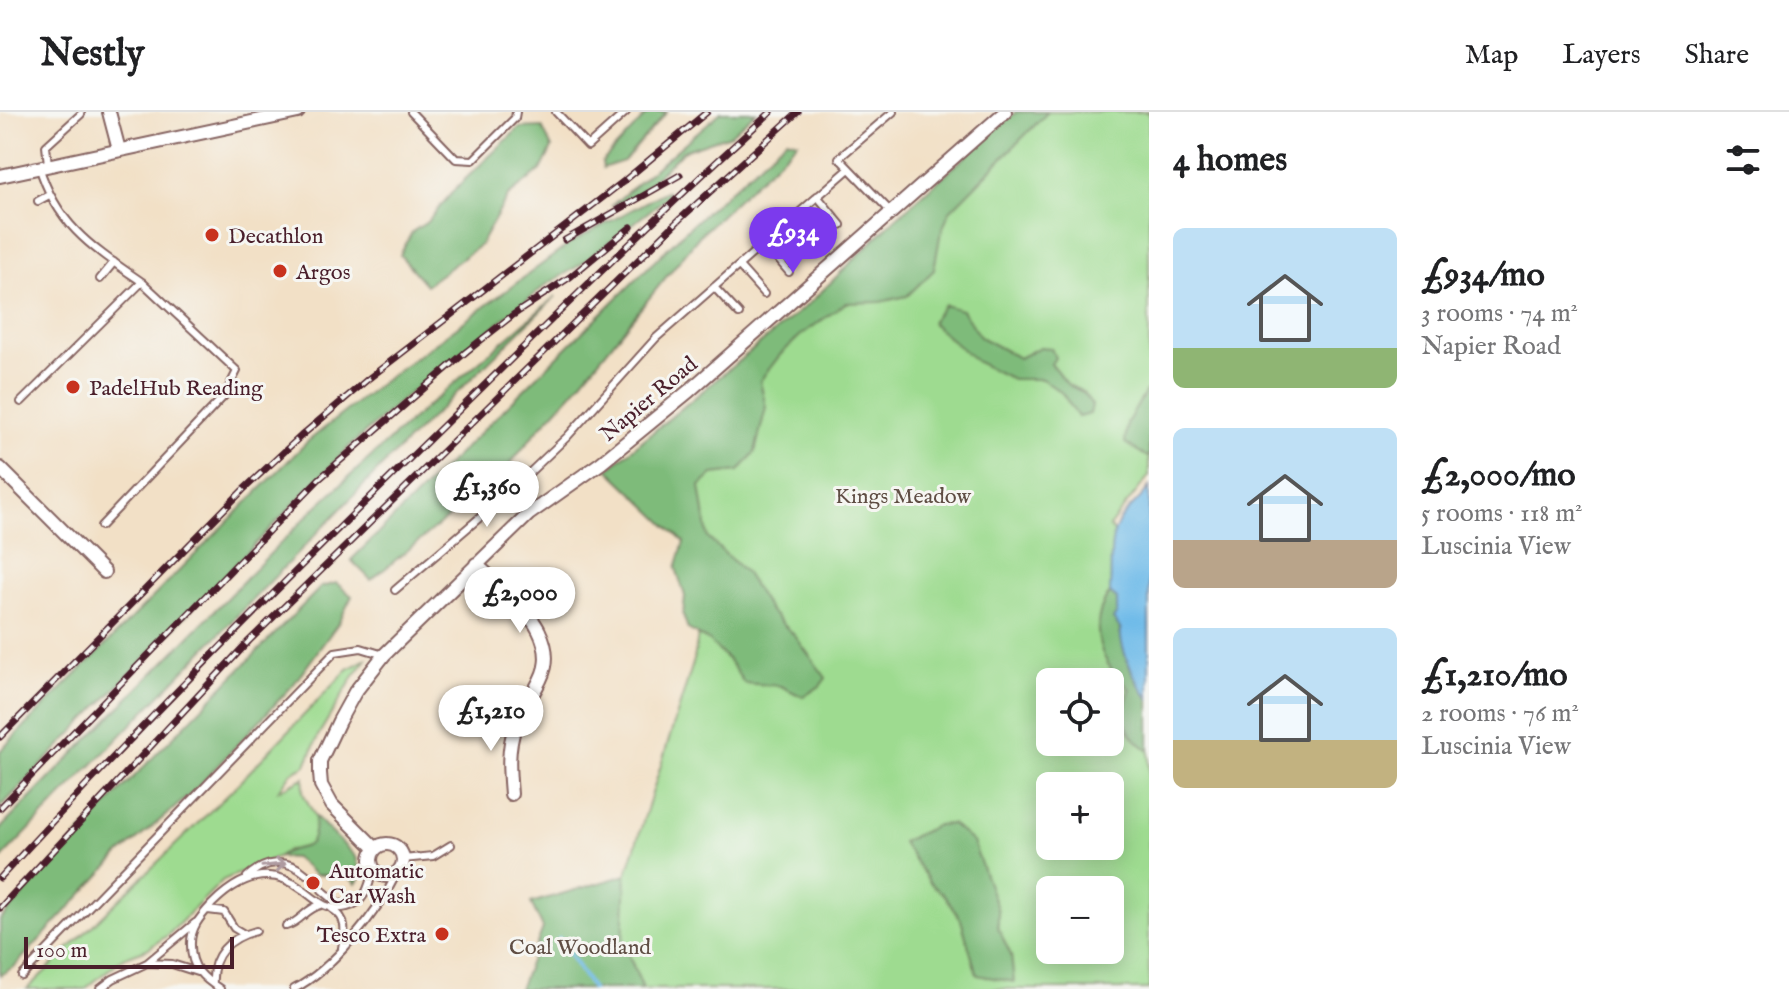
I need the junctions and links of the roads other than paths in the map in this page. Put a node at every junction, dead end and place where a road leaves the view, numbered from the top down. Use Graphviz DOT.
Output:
graph roads {
  1 [pos="109,112"];
  2 [pos="298,112"];
  3 [pos="411,112"];
  4 [pos="516,112"];
  5 [pos="556,112"];
  6 [pos="626,112"];
  7 [pos="893,112"];
  8 [pos="1005,112"];
  9 [pos="81,114"];
  10 [pos="268,115"];
  11 [pos="119,150"];
  12 [pos="44,165"];
  13 [pos="849,169"];
  14 [pos="0,176"];
  15 [pos="49,195"];
  16 [pos="817,196"];
  17 [pos="38,201"];
  18 [pos="891,212"];
  19 [pos="788,222"];
  20 [pos="841,225"];
  21 [pos="764,243"];
  22 [pos="813,251"];
  23 [pos="114,262"];
  24 [pos="739,266"];
  25 [pos="789,272"];
  26 [pos="100,279"];
  27 [pos="142,282"];
  28 [pos="714,287"];
  29 [pos="764,294"];
  30 [pos="739,314"];
  31 [pos="21,402"];
  32 [pos="0,468"];
  33 [pos="101,526"];
  34 [pos="476,564"];
  35 [pos="104,572"];
  36 [pos="395,590"];
  37 [pos="384,655"];
  38 [pos="511,794"];
  39 [pos="451,845"];
  40 [pos="375,848"];
  41 [pos="403,859"];
  42 [pos="373,870"];
  43 [pos="397,873"];
  44 [pos="306,874"];
  45 [pos="244,879"];
  46 [pos="322,890"];
  47 [pos="325,906"];
  48 [pos="349,907"];
  49 [pos="205,911"];
  50 [pos="196,922"];
  51 [pos="286,926"];
  52 [pos="256,931"];
  53 [pos="244,934"];
  54 [pos="342,948"];
  55 [pos="147,963"];
  56 [pos="197,972"];
  57 [pos="22,976"];
  58 [pos="217,987"];
  59 [pos="100,989"];
  60 [pos="294,989"];
  1 -- 11 [label="street"];
  2 -- 10 [label="street"];
  3 -- 4 [label="lane"];
  5 -- 6 [label="lane"];
  7 -- 13 [label="lane"];
  8 -- 18 [label="street, Napier Road"];
  9 -- 12 [label="lane"];
  10 -- 11 [label="street"];
  11 -- 12 [label="street"];
  12 -- 14 [label="street"];
  12 -- 15 [label="lane"];
  13 -- 16 [label="lane"];
  13 -- 18 [label="lane"];
  15 -- 17 [label="lane"];
  15 -- 23 [label="lane"];
  16 -- 19 [label="lane"];
  16 -- 20 [label="lane"];
  18 -- 34 [label="street, Napier Road"];
  19 -- 21 [label="lane"];
  19 -- 22 [label="lane"];
  21 -- 24 [label="lane"];
  21 -- 25 [label="lane"];
  23 -- 26 [label="lane"];
  23 -- 27 [label="lane"];
  24 -- 28 [label="lane"];
  24 -- 29 [label="lane"];
  27 -- 31 [label="lane"];
  27 -- 33 [label="lane"];
  28 -- 30 [label="lane"];
  28 -- 36 [label="lane"];
  32 -- 35 [label="street"];
  34 -- 37 [label="street, Napier Road"];
  34 -- 38 [label="street"];
  37 -- 40 [label="street, Napier Road"];
  37 -- 57 [label="lane"];
  39 -- 41 [label="lane"];
  40 -- 41 [label="street"];
  40 -- 42 [label="street"];
  41 -- 43 [label="street"];
  42 -- 43 [label="street"];
  42 -- 48 [label="lane"];
  43 -- 54 [label="lane"];
  45 -- 44 [label="lane, one-way"];
  45 -- 47 [label="lane"];
  45 -- 49 [label="lane"];
  46 -- 48 [label="lane"];
  47 -- 48 [label="lane"];
  47 -- 51 [label="lane"];
  47 -- 54 [label="lane"];
  49 -- 50 [label="lane"];
  49 -- 53 [label="lane"];
  50 -- 55 [label="lane"];
  50 -- 56 [label="lane"];
  52 -- 53 [label="lane"];
  53 -- 58 [label="lane"];
  54 -- 60 [label="lane"];
  55 -- 56 [label="lane"];
  55 -- 59 [label="lane"];
  56 -- 58 [label="lane"];
}
